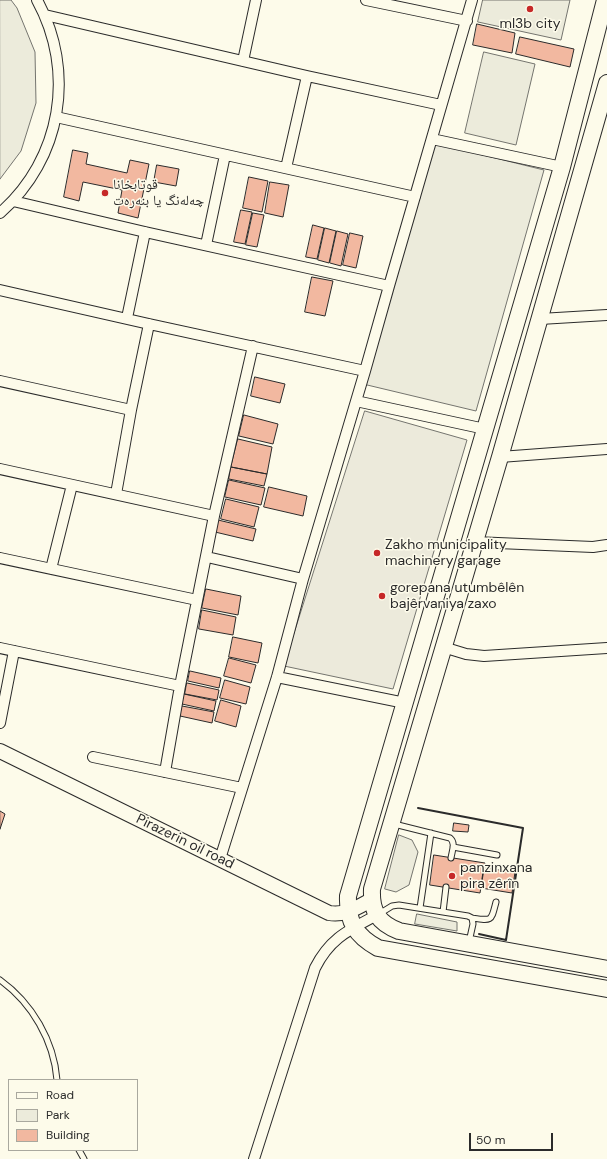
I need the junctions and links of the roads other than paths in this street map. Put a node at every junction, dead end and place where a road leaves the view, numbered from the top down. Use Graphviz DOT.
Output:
graph roads {
  1 [pos="37,0"];
  2 [pos="256,0"];
  3 [pos="366,0"];
  4 [pos="472,0"];
  5 [pos="605,0"];
  6 [pos="393,3"];
  7 [pos="45,15"];
  8 [pos="467,21"];
  9 [pos="243,61"];
  10 [pos="307,76"];
  11 [pos="607,85"];
  12 [pos="441,105"];
  13 [pos="56,117"];
  14 [pos="432,139"];
  15 [pos="225,155"];
  16 [pos="562,166"];
  17 [pos="286,168"];
  18 [pos="415,197"];
  19 [pos="13,201"];
  20 [pos="0,213"];
  21 [pos="145,232"];
  22 [pos="206,245"];
  23 [pos="389,286"];
  24 [pos="0,290"];
  25 [pos="607,315"];
  26 [pos="127,318"];
  27 [pos="540,319"];
  28 [pos="149,324"];
  29 [pos="253,346"];
  30 [pos="365,371"];
  31 [pos="0,380"];
  32 [pos="356,400"];
  33 [pos="131,410"];
  34 [pos="485,429"];
  35 [pos="607,449"];
  36 [pos="500,457"];
  37 [pos="0,469"];
  38 [pos="72,485"];
  39 [pos="116,494"];
  40 [pos="214,516"];
  41 [pos="474,542"];
  42 [pos="607,545"];
  43 [pos="207,557"];
  44 [pos="0,558"];
  45 [pos="51,569"];
  46 [pos="304,579"];
  47 [pos="197,600"];
  48 [pos="443,647"];
  49 [pos="0,648"];
  50 [pos="607,648"];
  51 [pos="14,651"];
  52 [pos="277,677"];
  53 [pos="180,686"];
  54 [pos="405,703"];
  55 [pos="0,723"];
  56 [pos="0,751"];
  57 [pos="92,757"];
  58 [pos="165,772"];
  59 [pos="242,788"];
  60 [pos="391,824"];
  61 [pos="431,833"];
  62 [pos="453,848"];
  63 [pos="497,855"];
  64 [pos="451,858"];
  65 [pos="220,859"];
  66 [pos="446,887"];
  67 [pos="372,900"];
  68 [pos="496,902"];
  69 [pos="420,908"];
  70 [pos="348,912"];
  71 [pos="443,912"];
  72 [pos="377,915"];
  73 [pos="472,918"];
  74 [pos="354,928"];
  75 [pos="469,943"];
  76 [pos="607,969"];
  77 [pos="0,980"];
  78 [pos="607,989"];
  79 [pos="57,1079"];
  80 [pos="254,1159"];
  1 -- 7 [label="street"];
  2 -- 9 [label="street"];
  3 -- 6 [label="street"];
  4 -- 8 [label="street"];
  5 -- 16 [label="main road"];
  6 -- 8 [label="street"];
  7 -- 9 [label="street"];
  7 -- 13 [label="street"];
  8 -- 12 [label="street"];
  9 -- 10 [label="street"];
  10 -- 12 [label="street"];
  10 -- 17 [label="street"];
  11 -- 27 [label="main road"];
  12 -- 14 [label="street"];
  13 -- 15 [label="street"];
  13 -- 19 [label="street"];
  14 -- 16 [label="street"];
  14 -- 18 [label="street"];
  15 -- 17 [label="street"];
  15 -- 22 [label="street"];
  16 -- 34 [label="main road"];
  17 -- 18 [label="street"];
  18 -- 23 [label="street"];
  19 -- 20 [label="street"];
  19 -- 21 [label="street"];
  21 -- 22 [label="street"];
  21 -- 26 [label="street"];
  22 -- 23 [label="street"];
  23 -- 30 [label="street"];
  24 -- 26 [label="street"];
  25 -- 27 [label="street"];
  26 -- 28 [label="street"];
  27 -- 36 [label="main road"];
  28 -- 29 [label="street"];
  28 -- 33 [label="street"];
  29 -- 30 [label="street"];
  29 -- 40 [label="street"];
  30 -- 32 [label="street"];
  31 -- 33 [label="street"];
  32 -- 34 [label="street"];
  32 -- 46 [label="street"];
  33 -- 39 [label="street"];
  34 -- 54 [label="main road"];
  35 -- 36 [label="street"];
  36 -- 41 [label="main road"];
  37 -- 38 [label="street"];
  38 -- 39 [label="street"];
  38 -- 45 [label="street"];
  39 -- 40 [label="street"];
  40 -- 43 [label="street"];
  41 -- 42 [label="street"];
  41 -- 48 [label="main road"];
  43 -- 46 [label="street"];
  43 -- 47 [label="street"];
  44 -- 45 [label="street"];
  45 -- 47 [label="street"];
  46 -- 52 [label="street"];
  47 -- 53 [label="street"];
  48 -- 50 [label="street"];
  48 -- 60 [label="main road"];
  49 -- 51 [label="street"];
  51 -- 53 [label="street"];
  51 -- 55 [label="street"];
  52 -- 54 [label="street"];
  52 -- 59 [label="street"];
  53 -- 58 [label="street"];
  54 -- 70 [label="main road"];
  56 -- 65 [label="main road, Pirazerin oil road"];
  57 -- 58 [label="street"];
  58 -- 59 [label="street"];
  59 -- 65 [label="street"];
  60 -- 61 [label="lane"];
  60 -- 67 [label="main road"];
  61 -- 62 [label="lane"];
  61 -- 69 [label="lane"];
  62 -- 63 [label="lane"];
  62 -- 64 [label="lane"];
  65 -- 70 [label="main road, Pirazerin oil road"];
  66 -- 71 [label="lane"];
  67 -- 70 [label="main road, Pirazerin oil road"];
  67 -- 72 [label="main road"];
  68 -- 73 [label="lane"];
  69 -- 71 [label="lane"];
  69 -- 72 [label="lane"];
  70 -- 74 [label="main road"];
  71 -- 73 [label="lane"];
  72 -- 74 [label="street"];
  72 -- 75 [label="main road"];
  73 -- 75 [label="lane"];
  74 -- 78 [label="main road"];
  74 -- 80 [label="street"];
  75 -- 76 [label="main road"];
  77 -- 79 [label="lane"];
}
